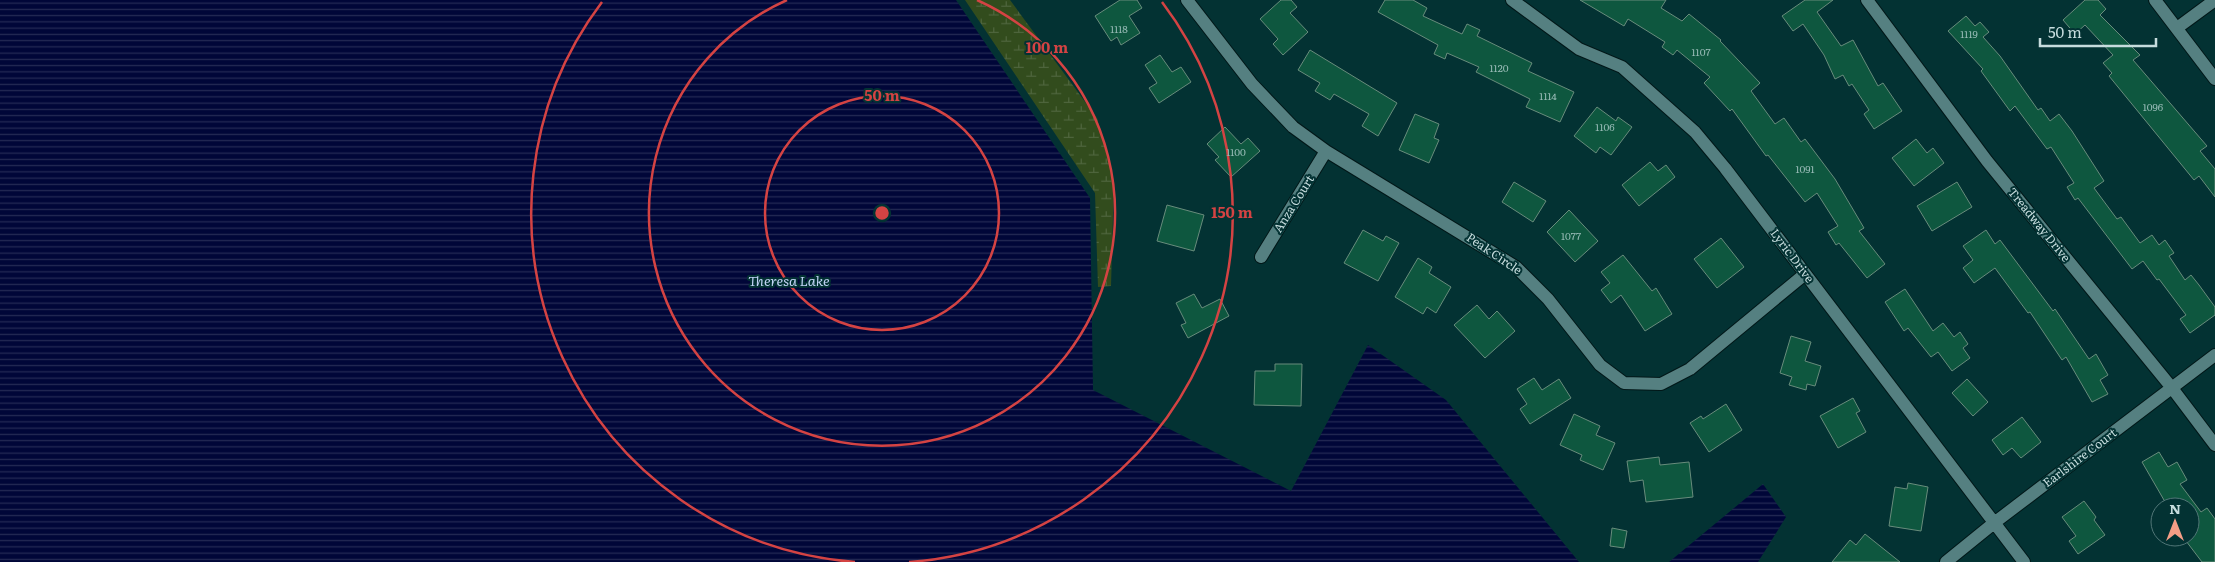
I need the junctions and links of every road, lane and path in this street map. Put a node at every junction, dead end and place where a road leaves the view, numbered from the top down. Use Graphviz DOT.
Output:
graph roads {
  1 [pos="1187,0"];
  2 [pos="1512,0"];
  3 [pos="1868,0"];
  4 [pos="2155,0"];
  5 [pos="2215,0"];
  6 [pos="2177,28"];
  7 [pos="2215,79"];
  8 [pos="1326,151"];
  9 [pos="1261,258"];
  10 [pos="1805,274"];
  11 [pos="2215,355"];
  12 [pos="2172,388"];
  13 [pos="2215,445"];
  14 [pos="1994,523"];
  15 [pos="1946,562"];
  16 [pos="2024,562"];
  1 -- 8 [label="street, Peak Circle"];
  2 -- 10 [label="street, Lyric Drive"];
  3 -- 12 [label="street, Treadway Drive"];
  4 -- 6 [label="street"];
  5 -- 6 [label="street"];
  6 -- 7 [label="street"];
  8 -- 9 [label="street, Anza Court"];
  8 -- 10 [label="street, Peak Circle"];
  10 -- 14 [label="street, Lyric Drive"];
  11 -- 12 [label="street, Earlshire Court"];
  12 -- 13 [label="street, Treadway Drive"];
  12 -- 14 [label="street, Earlshire Court"];
  14 -- 15 [label="street, Earlshire Court"];
  14 -- 16 [label="street, Lyric Drive"];
}
